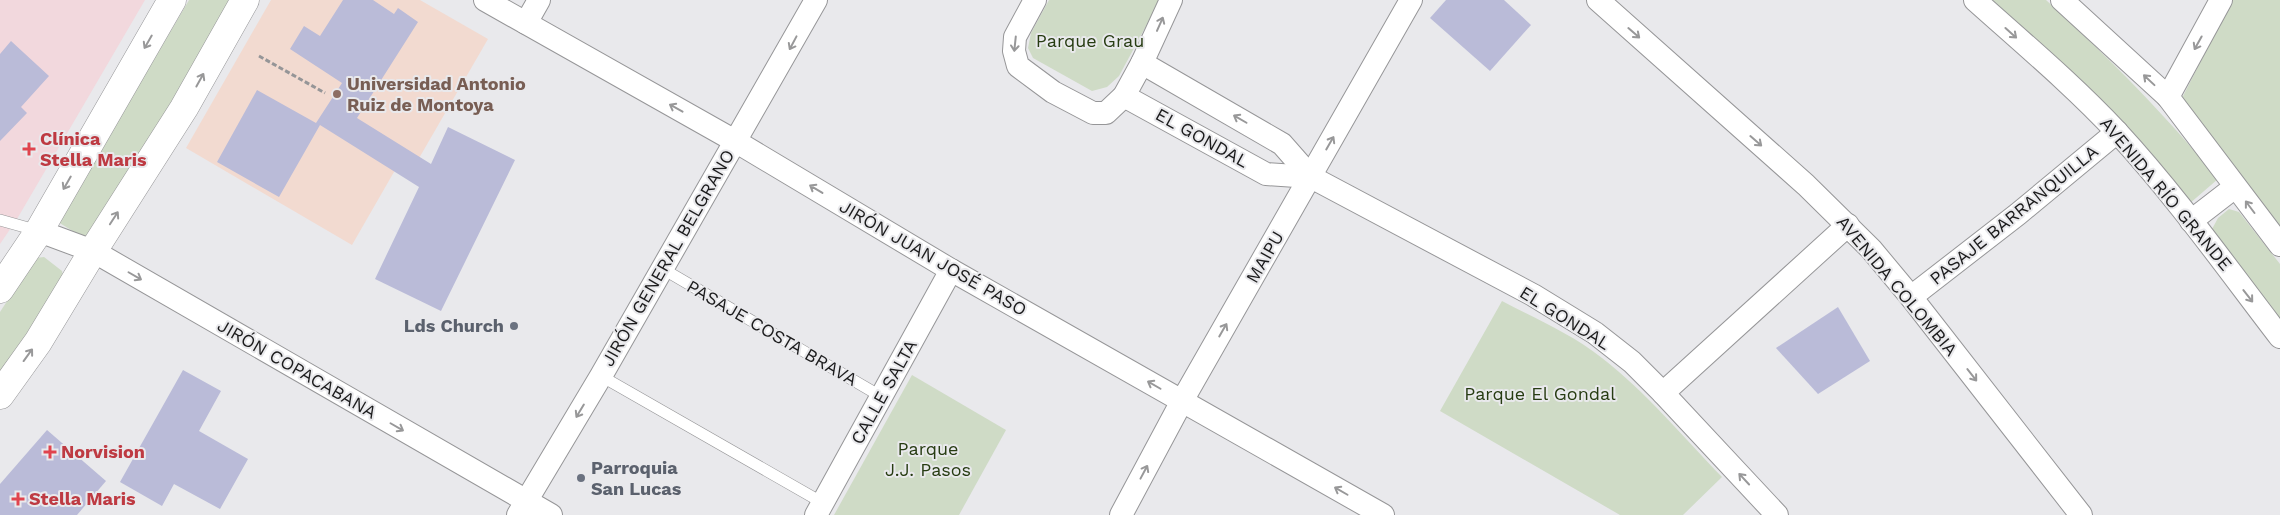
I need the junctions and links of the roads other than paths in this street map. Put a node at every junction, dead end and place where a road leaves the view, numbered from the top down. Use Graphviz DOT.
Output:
graph roads {
  1 [pos="172,0"];
  2 [pos="245,0"];
  3 [pos="485,0"];
  4 [pos="539,0"];
  5 [pos="816,0"];
  6 [pos="1035,0"];
  7 [pos="1171,0"];
  8 [pos="1411,0"];
  9 [pos="1598,0"];
  10 [pos="1975,0"];
  11 [pos="2062,0"];
  12 [pos="2221,0"];
  13 [pos="526,23"];
  14 [pos="1142,63"];
  15 [pos="1124,96"];
  16 [pos="2168,97"];
  17 [pos="2117,132"];
  18 [pos="735,141"];
  19 [pos="1311,176"];
  20 [pos="2235,187"];
  21 [pos="0,220"];
  22 [pos="2191,221"];
  23 [pos="1848,225"];
  24 [pos="39,231"];
  25 [pos="2280,245"];
  26 [pos="92,251"];
  27 [pos="663,269"];
  28 [pos="951,270"];
  29 [pos="0,289"];
  30 [pos="1911,297"];
  31 [pos="2280,337"];
  32 [pos="602,376"];
  33 [pos="1663,393"];
  34 [pos="0,395"];
  35 [pos="882,397"];
  36 [pos="1182,401"];
  37 [pos="522,508"];
  38 [pos="820,509"];
  39 [pos="551,515"];
  40 [pos="1122,515"];
  41 [pos="1383,515"];
  42 [pos="1777,515"];
  43 [pos="2081,515"];
  1 -- 24 [label="street, one-way"];
  26 -- 2 [label="street, one-way"];
  3 -- 13 [label="street, JIRÓN JUAN JOSÉ PASO"];
  4 -- 13 [label="street"];
  5 -- 18 [label="street, JIRÓN GENERAL BELGRANO, one-way"];
  6 -- 15 [label="street, one-way"];
  14 -- 7 [label="street, one-way"];
  19 -- 8 [label="street, MAIPU, one-way"];
  9 -- 23 [label="street, AVENIDA COLOMBIA, one-way"];
  10 -- 17 [label="street, AVENIDA RÍO GRANDE, one-way"];
  16 -- 11 [label="street, one-way"];
  12 -- 16 [label="street, one-way"];
  18 -- 13 [label="street, JIRÓN JUAN JOSÉ PASO, one-way"];
  14 -- 15 [label="street"];
  19 -- 14 [label="street, EL GONDAL, one-way"];
  15 -- 19 [label="street, EL GONDAL"];
  16 -- 20 [label="street"];
  17 -- 22 [label="street, AVENIDA RÍO GRANDE"];
  17 -- 30 [label="street, PASAJE BARRANQUILLA"];
  18 -- 27 [label="street, JIRÓN GENERAL BELGRANO"];
  28 -- 18 [label="street, JIRÓN JUAN JOSÉ PASO, one-way"];
  19 -- 33 [label="street, EL GONDAL"];
  36 -- 19 [label="street, MAIPU, one-way"];
  20 -- 22 [label="street"];
  25 -- 20 [label="street, one-way"];
  21 -- 24 [label="lane"];
  22 -- 31 [label="street, AVENIDA RÍO GRANDE, one-way"];
  23 -- 30 [label="street, AVENIDA COLOMBIA"];
  23 -- 33 [label="street"];
  24 -- 26 [label="street, JIRÓN COPACABANA"];
  24 -- 29 [label="street"];
  34 -- 26 [label="street, one-way"];
  26 -- 37 [label="street, JIRÓN COPACABANA, one-way"];
  27 -- 32 [label="street, JIRÓN GENERAL BELGRANO"];
  27 -- 35 [label="lane, PASAJE COSTA BRAVA"];
  28 -- 35 [label="street, CALLE SALTA"];
  36 -- 28 [label="street, JIRÓN JUAN JOSÉ PASO, one-way"];
  30 -- 43 [label="street, AVENIDA COLOMBIA, one-way"];
  32 -- 37 [label="street, JIRÓN GENERAL BELGRANO, one-way"];
  32 -- 38 [label="lane"];
  42 -- 33 [label="street, EL GONDAL, one-way"];
  35 -- 38 [label="street, CALLE SALTA"];
  40 -- 36 [label="street, MAIPU, one-way"];
  41 -- 36 [label="street, JIRÓN JUAN JOSÉ PASO, one-way"];
  37 -- 39 [label="street, JIRÓN COPACABANA"];
}
